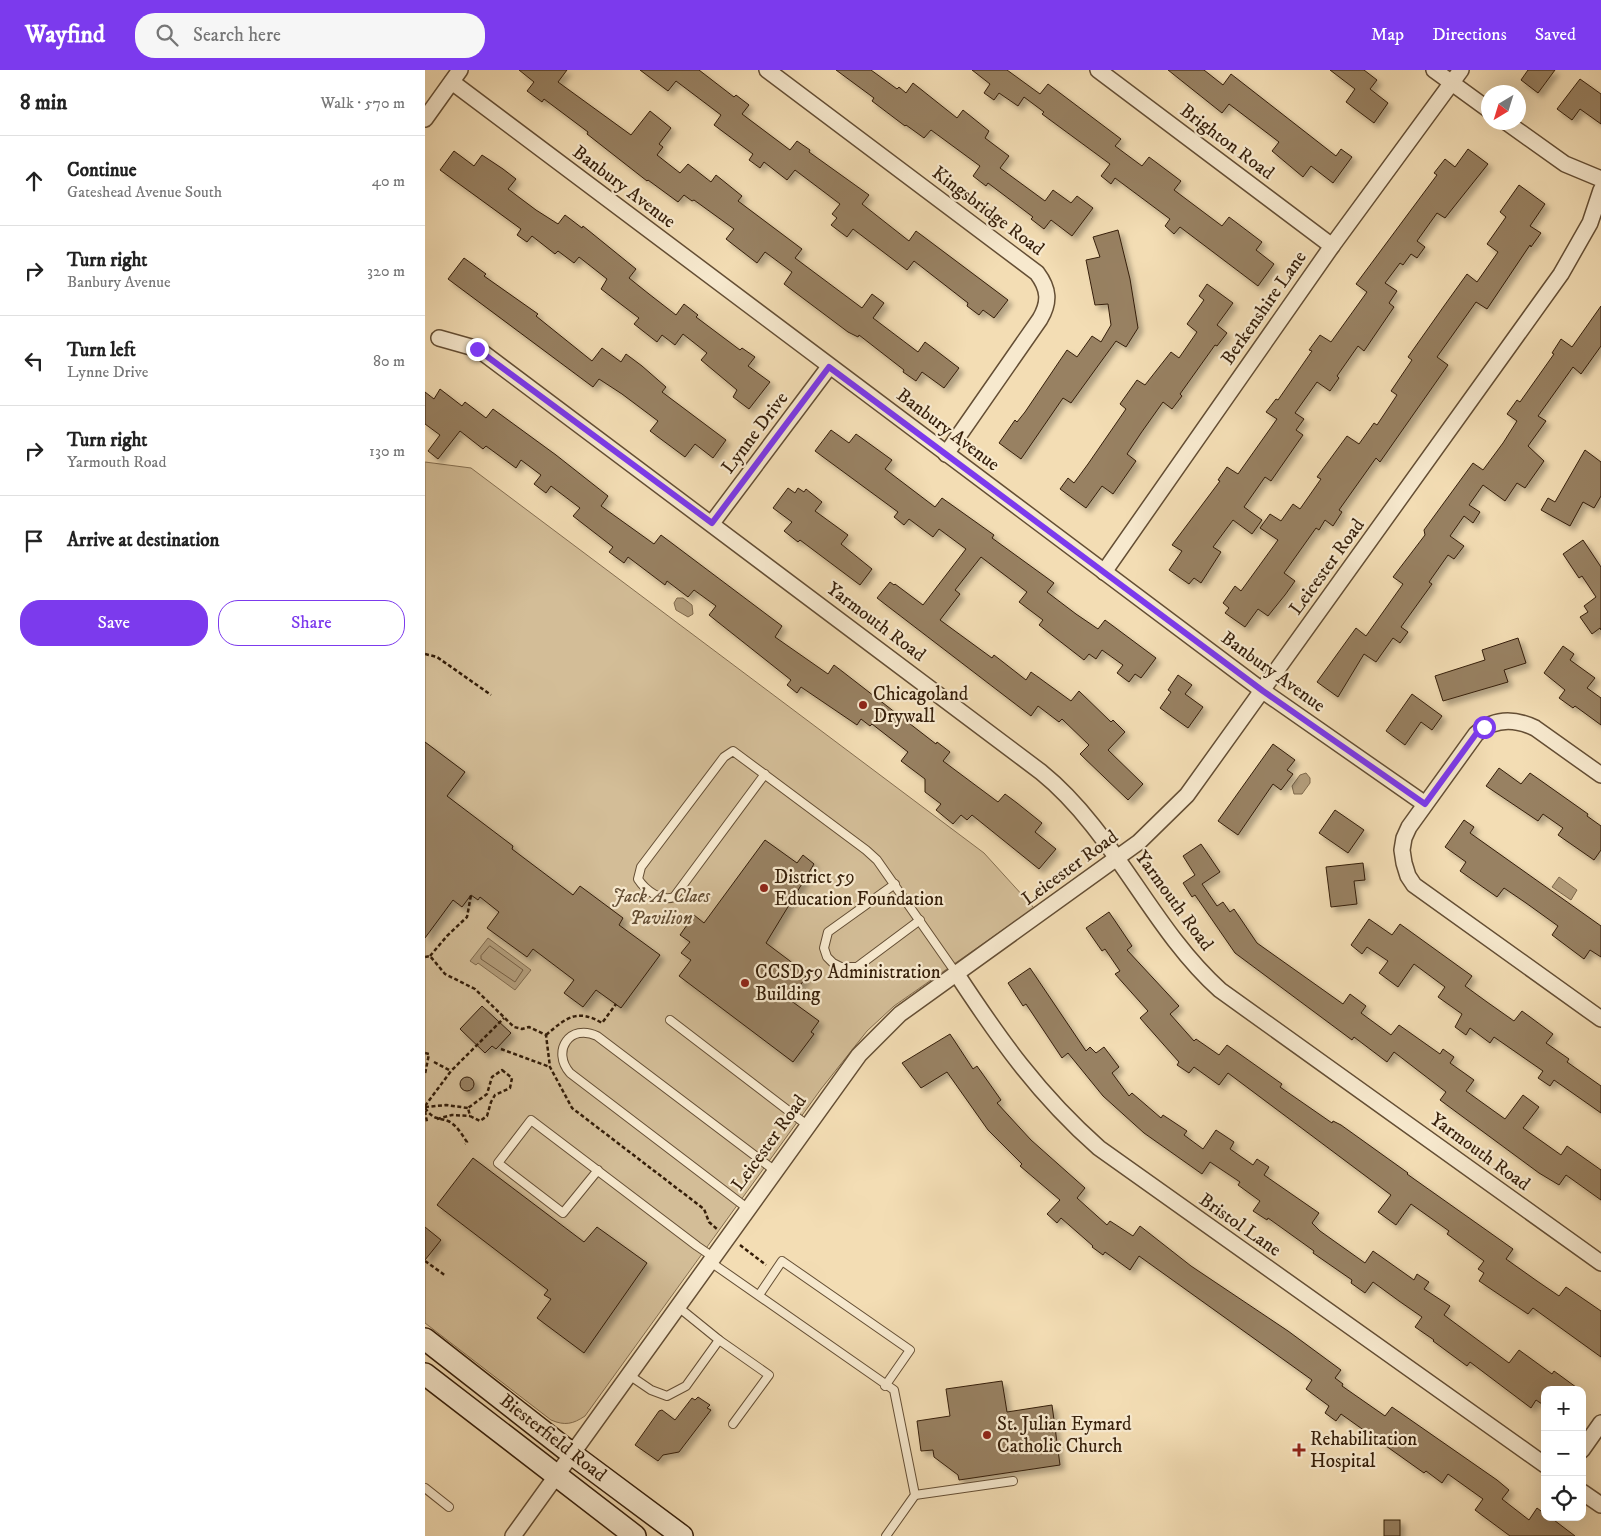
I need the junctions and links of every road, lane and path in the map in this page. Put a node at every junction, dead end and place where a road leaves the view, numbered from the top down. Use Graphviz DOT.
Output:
graph roads {
  1 [pos="767,70"];
  2 [pos="1099,70"];
  3 [pos="1434,70"];
  4 [pos="1461,70"];
  5 [pos="456,76"];
  6 [pos="1452,83"];
  7 [pos="1481,104"];
  8 [pos="425,119"];
  9 [pos="1516,130"];
  10 [pos="1601,179"];
  11 [pos="1601,190"];
  12 [pos="1331,246"];
  13 [pos="439,338"];
  14 [pos="829,367"];
  15 [pos="946,454"];
  16 [pos="712,523"];
  17 [pos="1104,572"];
  18 [pos="425,654"];
  19 [pos="1263,691"];
  20 [pos="491,696"];
  21 [pos="765,774"];
  22 [pos="1601,775"];
  23 [pos="1425,804"];
  24 [pos="1118,859"];
  25 [pos="895,884"];
  26 [pos="471,895"];
  27 [pos="920,920"];
  28 [pos="431,956"];
  29 [pos="425,957"];
  30 [pos="956,973"];
  31 [pos="616,1004"];
  32 [pos="504,1018"];
  33 [pos="1601,1019"];
  34 [pos="670,1020"];
  35 [pos="546,1035"];
  36 [pos="501,1049"];
  37 [pos="425,1053"];
  38 [pos="434,1062"];
  39 [pos="550,1067"];
  40 [pos="451,1071"];
  41 [pos="425,1074"];
  42 [pos="425,1108"];
  43 [pos="468,1108"];
  44 [pos="470,1116"];
  45 [pos="437,1119"];
  46 [pos="427,1122"];
  47 [pos="807,1125"];
  48 [pos="465,1144"];
  49 [pos="597,1170"];
  50 [pos="774,1170"];
  51 [pos="747,1208"];
  52 [pos="727,1236"];
  53 [pos="711,1259"];
  54 [pos="425,1261"];
  55 [pos="1601,1263"];
  56 [pos="775,1271"];
  57 [pos="445,1276"];
  58 [pos="759,1295"];
  59 [pos="677,1306"];
  60 [pos="425,1339"];
  61 [pos="719,1340"];
  62 [pos="425,1374"];
  63 [pos="629,1375"];
  64 [pos="885,1386"];
  65 [pos="1601,1423"];
  66 [pos="733,1424"];
  67 [pos="1586,1444"];
  68 [pos="571,1454"];
  69 [pos="1541,1462"];
  70 [pos="556,1476"];
  71 [pos="1013,1481"];
  72 [pos="425,1488"];
  73 [pos="915,1495"];
  74 [pos="1586,1495"];
  75 [pos="1601,1505"];
  76 [pos="449,1507"];
  77 [pos="513,1536"];
  78 [pos="635,1536"];
  79 [pos="681,1536"];
  80 [pos="886,1536"];
  1 -- 15 [label="street, Kingsbridge Road"];
  2 -- 12 [label="street, Brighton Road"];
  3 -- 6 [label="street"];
  4 -- 6 [label="street, Berkenshire Lane"];
  5 -- 8 [label="street"];
  5 -- 14 [label="street, Banbury Avenue"];
  6 -- 7 [label="street"];
  6 -- 12 [label="street, Berkenshire Lane"];
  9 -- 10 [label="street"];
  11 -- 19 [label="street, Leicester Road"];
  12 -- 17 [label="street, Berkenshire Lane"];
  13 -- 16 [label="street, Yarmouth Road"];
  14 -- 15 [label="street, Banbury Avenue"];
  14 -- 16 [label="street, Lynne Drive"];
  15 -- 17 [label="street, Banbury Avenue"];
  16 -- 24 [label="street, Yarmouth Road"];
  17 -- 19 [label="street, Banbury Avenue"];
  18 -- 20 [label="path"];
  19 -- 23 [label="street, Banbury Avenue"];
  19 -- 24 [label="street, Leicester Road"];
  21 -- 21 [label="lane"];
  21 -- 25 [label="lane"];
  22 -- 23 [label="street"];
  23 -- 33 [label="street"];
  24 -- 30 [label="street, Leicester Road"];
  24 -- 55 [label="street, Yarmouth Road"];
  25 -- 27 [label="lane"];
  25 -- 27 [label="lane"];
  26 -- 28 [label="path"];
  27 -- 30 [label="lane"];
  28 -- 29 [label="path"];
  28 -- 32 [label="path"];
  30 -- 47 [label="street, Leicester Road"];
  30 -- 69 [label="street, Bristol Lane"];
  31 -- 35 [label="path"];
  32 -- 35 [label="path"];
  32 -- 40 [label="path"];
  34 -- 47 [label="lane"];
  35 -- 39 [label="path"];
  36 -- 39 [label="path"];
  37 -- 41 [label="path"];
  38 -- 40 [label="path"];
  39 -- 52 [label="path"];
  40 -- 42 [label="path"];
  42 -- 43 [label="path"];
  42 -- 45 [label="path"];
  42 -- 46 [label="path"];
  43 -- 44 [label="path"];
  43 -- 44 [label="path"];
  44 -- 45 [label="path"];
  45 -- 48 [label="path"];
  47 -- 50 [label="street, Leicester Road"];
  49 -- 49 [label="lane"];
  49 -- 53 [label="lane"];
  50 -- 51 [label="street, Leicester Road"];
  50 -- 51 [label="lane"];
  51 -- 52 [label="street, Leicester Road"];
  52 -- 53 [label="street, Leicester Road"];
  52 -- 56 [label="path"];
  53 -- 58 [label="lane"];
  53 -- 59 [label="street, Leicester Road"];
  54 -- 57 [label="path"];
  56 -- 58 [label="lane"];
  56 -- 64 [label="lane"];
  58 -- 64 [label="lane"];
  59 -- 61 [label="lane"];
  59 -- 63 [label="street, Leicester Road"];
  60 -- 68 [label="main road, Biesterfield Road"];
  61 -- 63 [label="lane"];
  61 -- 66 [label="lane"];
  62 -- 70 [label="main road, Biesterfield Road"];
  63 -- 68 [label="street, Leicester Road"];
  64 -- 73 [label="lane"];
  65 -- 67 [label="street"];
  68 -- 70 [label="street, Leicester Road"];
  68 -- 79 [label="main road, Biesterfield Road"];
  70 -- 77 [label="street, Leicester Road"];
  70 -- 78 [label="main road, Biesterfield Road"];
  71 -- 73 [label="lane"];
  72 -- 76 [label="lane"];
  73 -- 80 [label="lane"];
  74 -- 75 [label="street"];
}
